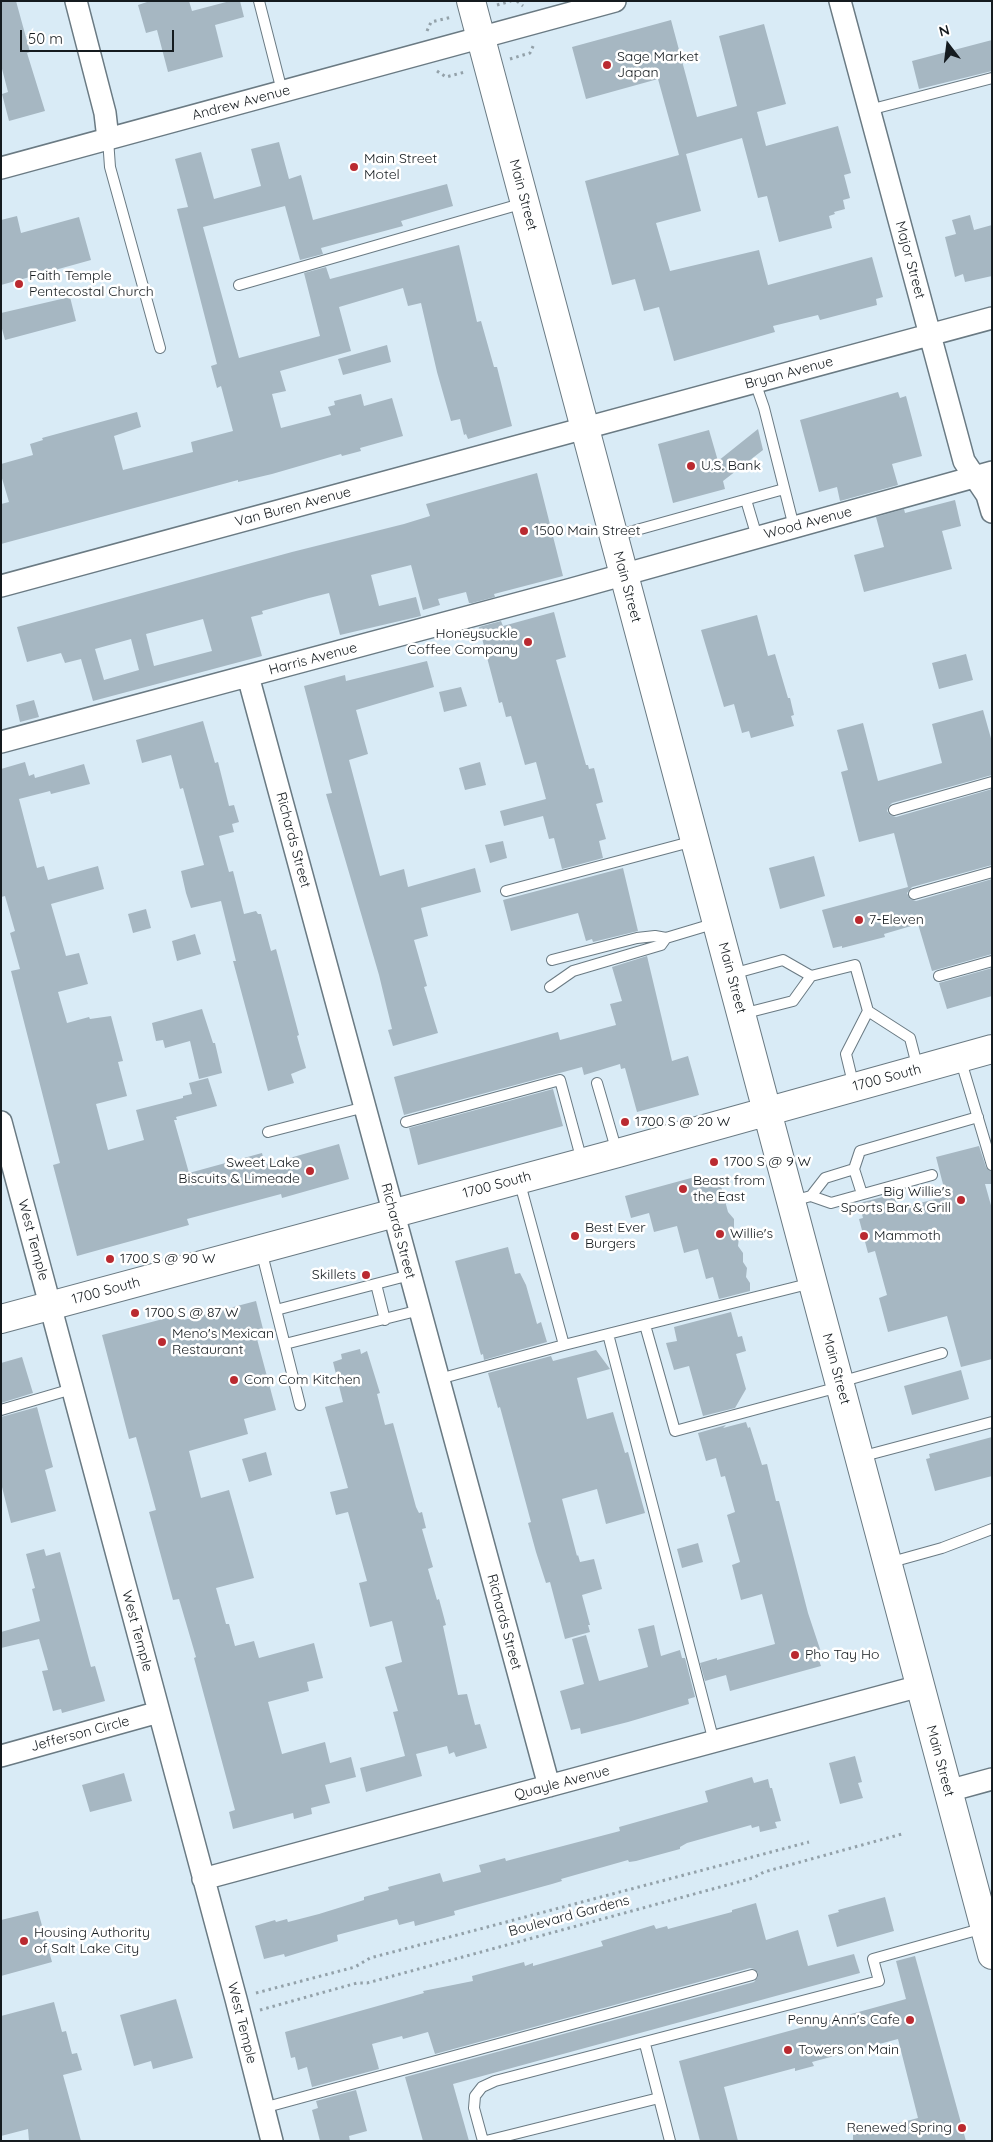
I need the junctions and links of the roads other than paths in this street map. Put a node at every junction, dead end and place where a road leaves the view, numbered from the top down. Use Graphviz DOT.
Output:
graph roads {
  1 [pos="76,1"];
  2 [pos="259,1"];
  3 [pos="840,1"];
  4 [pos="485,3"];
  5 [pos="604,3"];
  6 [pos="481,38"];
  7 [pos="992,78"];
  8 [pos="282,92"];
  9 [pos="869,110"];
  10 [pos="108,139"];
  11 [pos="1,168"];
  12 [pos="525,203"];
  13 [pos="239,285"];
  14 [pos="992,318"];
  15 [pos="930,335"];
  16 [pos="160,348"];
  17 [pos="755,382"];
  18 [pos="585,428"];
  19 [pos="983,475"];
  20 [pos="784,489"];
  21 [pos="746,500"];
  22 [pos="992,512"];
  23 [pos="794,527"];
  24 [pos="614,536"];
  25 [pos="757,537"];
  26 [pos="624,573"];
  27 [pos="1,586"];
  28 [pos="248,676"];
  29 [pos="1,742"];
  30 [pos="992,782"];
  31 [pos="894,810"];
  32 [pos="695,841"];
  33 [pos="992,872"];
  34 [pos="506,891"];
  35 [pos="914,894"];
  36 [pos="717,923"];
  37 [pos="666,938"];
  38 [pos="552,960"];
  39 [pos="992,961"];
  40 [pos="731,974"];
  41 [pos="812,976"];
  42 [pos="939,976"];
  43 [pos="550,987"];
  44 [pos="868,1012"];
  45 [pos="742,1014"];
  46 [pos="992,1049"];
  47 [pos="960,1058"];
  48 [pos="919,1070"];
  49 [pos="598,1083"];
  50 [pos="854,1087"];
  51 [pos="365,1107"];
  52 [pos="767,1111"];
  53 [pos="978,1117"];
  54 [pos="1,1122"];
  55 [pos="406,1122"];
  56 [pos="268,1132"];
  57 [pos="618,1153"];
  58 [pos="582,1162"];
  59 [pos="992,1165"];
  60 [pos="854,1169"];
  61 [pos="932,1175"];
  62 [pos="518,1179"];
  63 [pos="862,1194"];
  64 [pos="801,1198"];
  65 [pos="394,1213"];
  66 [pos="261,1249"];
  67 [pos="410,1275"];
  68 [pos="813,1283"];
  69 [pos="376,1284"];
  70 [pos="50,1306"];
  71 [pos="276,1310"];
  72 [pos="420,1310"];
  73 [pos="1,1319"];
  74 [pos="385,1320"];
  75 [pos="645,1325"];
  76 [pos="608,1334"];
  77 [pos="285,1344"];
  78 [pos="564,1345"];
  79 [pos="942,1352"];
  80 [pos="439,1379"];
  81 [pos="840,1384"];
  82 [pos="72,1389"];
  83 [pos="300,1405"];
  84 [pos="1,1410"];
  85 [pos="992,1422"];
  86 [pos="859,1458"];
  87 [pos="992,1530"];
  88 [pos="888,1563"];
  89 [pos="920,1686"];
  90 [pos="159,1712"];
  91 [pos="714,1742"];
  92 [pos="1,1756"];
  93 [pos="992,1779"];
  94 [pos="549,1786"];
  95 [pos="948,1791"];
  96 [pos="203,1880"];
  97 [pos="985,1928"];
  98 [pos="992,1955"];
  99 [pos="752,1975"];
  100 [pos="645,2044"];
  101 [pos="659,2098"];
  102 [pos="263,2108"];
  103 [pos="272,2141"];
  104 [pos="484,2141"];
  105 [pos="670,2141"];
  1 -- 10 [label="street"];
  2 -- 8 [label="lane"];
  3 -- 9 [label="street, Major Street"];
  4 -- 6 [label="street, Main Street"];
  5 -- 6 [label="street, Andrew Avenue"];
  6 -- 8 [label="street, Andrew Avenue"];
  6 -- 12 [label="street, Main Street"];
  7 -- 9 [label="lane"];
  8 -- 10 [label="street, Andrew Avenue"];
  9 -- 15 [label="street, Major Street"];
  10 -- 11 [label="street, Andrew Avenue"];
  10 -- 16 [label="lane"];
  12 -- 13 [label="lane"];
  12 -- 18 [label="street, Main Street"];
  14 -- 15 [label="street, Bryan Avenue"];
  15 -- 17 [label="street, Bryan Avenue"];
  15 -- 19 [label="street, Major Street"];
  17 -- 18 [label="street, Bryan Avenue"];
  17 -- 20 [label="lane"];
  18 -- 24 [label="street, Main Street"];
  18 -- 27 [label="street, Van Buren Avenue"];
  19 -- 22 [label="street, Major Street"];
  19 -- 23 [label="street, Wood Avenue"];
  20 -- 21 [label="lane"];
  20 -- 23 [label="lane"];
  21 -- 24 [label="lane"];
  21 -- 25 [label="lane"];
  23 -- 25 [label="street, Wood Avenue"];
  24 -- 26 [label="street, Main Street"];
  25 -- 26 [label="street, Wood Avenue"];
  26 -- 28 [label="street, Harris Avenue"];
  26 -- 32 [label="street, Main Street"];
  28 -- 29 [label="street, Harris Avenue"];
  28 -- 51 [label="street, Richards Street"];
  30 -- 31 [label="lane"];
  32 -- 34 [label="lane"];
  32 -- 36 [label="street, Main Street"];
  33 -- 35 [label="lane"];
  36 -- 37 [label="lane"];
  36 -- 40 [label="street, Main Street"];
  37 -- 38 [label="lane"];
  37 -- 43 [label="lane"];
  39 -- 42 [label="lane"];
  40 -- 41 [label="lane"];
  40 -- 45 [label="street, Main Street"];
  41 -- 44 [label="lane"];
  41 -- 45 [label="lane"];
  44 -- 48 [label="lane"];
  44 -- 50 [label="lane"];
  45 -- 52 [label="street, Main Street"];
  46 -- 47 [label="street, 1700 South"];
  47 -- 48 [label="street, 1700 South"];
  47 -- 53 [label="lane"];
  48 -- 50 [label="street, 1700 South"];
  49 -- 57 [label="lane"];
  50 -- 52 [label="street, 1700 South"];
  51 -- 56 [label="lane"];
  51 -- 65 [label="street, Richards Street"];
  52 -- 57 [label="street, 1700 South"];
  52 -- 64 [label="street, Main Street"];
  53 -- 59 [label="lane"];
  53 -- 60 [label="lane"];
  54 -- 70 [label="street, West Temple"];
  55 -- 58 [label="lane"];
  57 -- 58 [label="street, 1700 South"];
  58 -- 62 [label="street, 1700 South"];
  60 -- 63 [label="lane"];
  60 -- 64 [label="lane"];
  61 -- 63 [label="lane"];
  62 -- 65 [label="street, 1700 South"];
  62 -- 78 [label="lane"];
  63 -- 64 [label="lane"];
  64 -- 68 [label="street, Main Street"];
  65 -- 66 [label="street, 1700 South"];
  65 -- 67 [label="street, Richards Street"];
  66 -- 70 [label="street, 1700 South"];
  66 -- 71 [label="lane"];
  67 -- 69 [label="lane"];
  67 -- 72 [label="street, Richards Street"];
  68 -- 75 [label="lane"];
  68 -- 81 [label="street, Main Street"];
  69 -- 71 [label="lane"];
  69 -- 74 [label="lane"];
  70 -- 73 [label="street, 1700 South"];
  70 -- 82 [label="street, West Temple"];
  71 -- 77 [label="lane"];
  72 -- 74 [label="lane"];
  72 -- 80 [label="street, Richards Street"];
  74 -- 77 [label="lane"];
  75 -- 76 [label="lane"];
  75 -- 81 [label="lane"];
  76 -- 78 [label="lane"];
  76 -- 91 [label="lane"];
  77 -- 83 [label="lane"];
  78 -- 80 [label="lane"];
  79 -- 81 [label="lane"];
  80 -- 94 [label="street, Richards Street"];
  81 -- 86 [label="street, Main Street"];
  82 -- 84 [label="lane"];
  82 -- 90 [label="street, West Temple"];
  85 -- 86 [label="lane"];
  86 -- 88 [label="street, Main Street"];
  87 -- 88 [label="lane"];
  88 -- 89 [label="street, Main Street"];
  89 -- 91 [label="street, Quayle Avenue"];
  89 -- 95 [label="street, Main Street"];
  90 -- 92 [label="street, Jefferson Circle"];
  90 -- 96 [label="street, West Temple"];
  91 -- 94 [label="street, Quayle Avenue"];
  93 -- 95 [label="street"];
  94 -- 96 [label="street, Quayle Avenue"];
  95 -- 97 [label="street, Main Street"];
  96 -- 102 [label="street, West Temple"];
  97 -- 98 [label="street, Main Street"];
  97 -- 100 [label="lane"];
  99 -- 102 [label="lane"];
  100 -- 101 [label="lane"];
  100 -- 104 [label="lane"];
  101 -- 104 [label="lane"];
  101 -- 105 [label="lane"];
  102 -- 103 [label="street, West Temple"];
}
